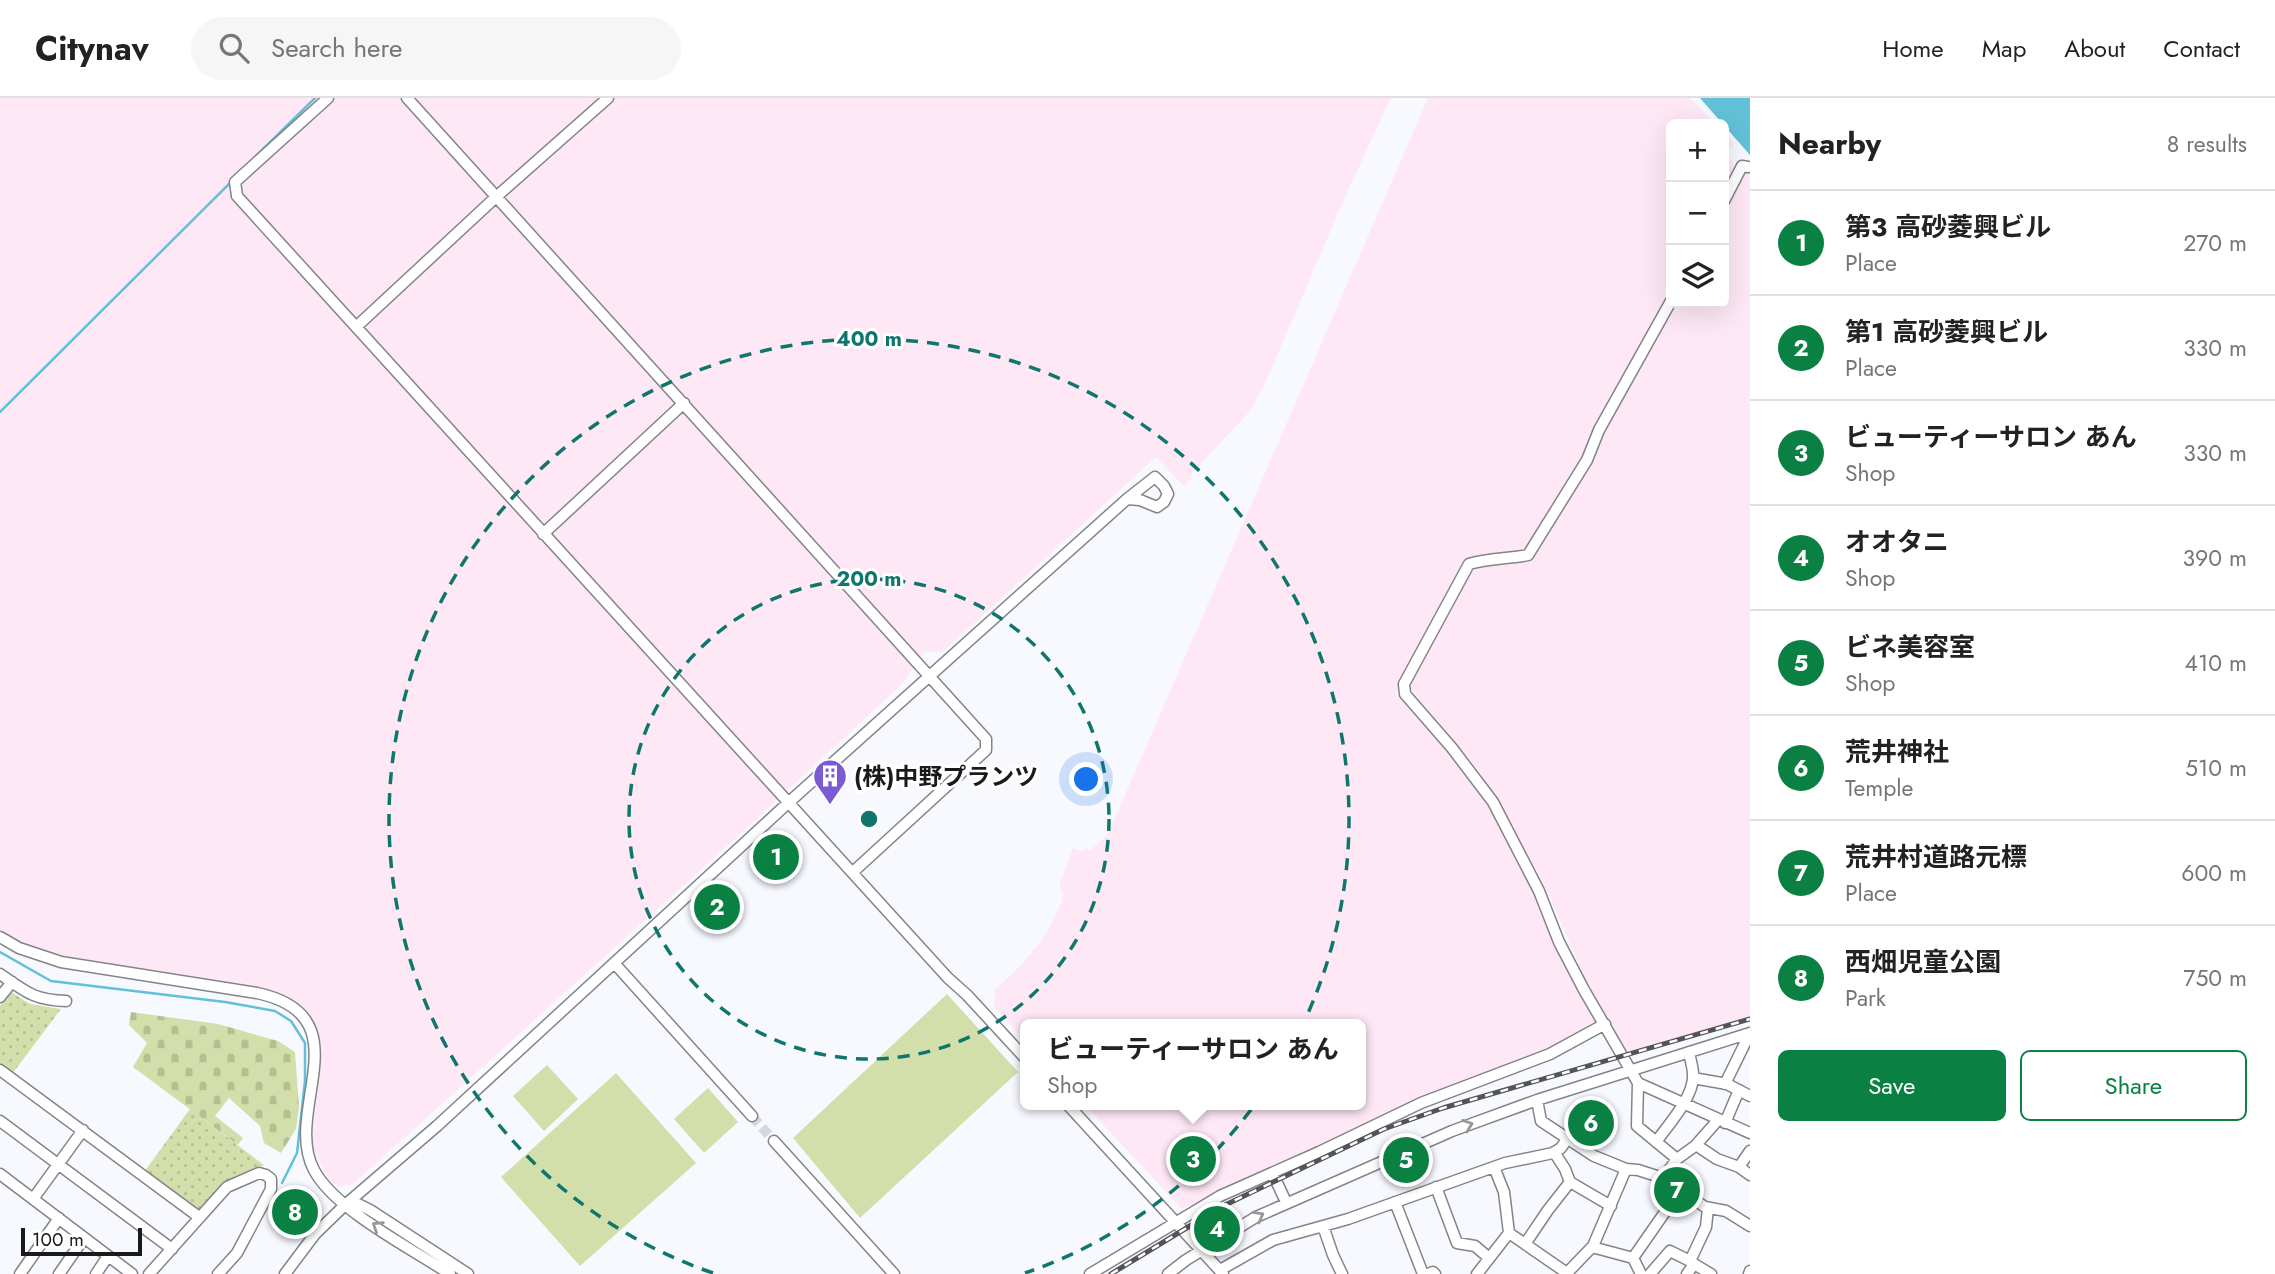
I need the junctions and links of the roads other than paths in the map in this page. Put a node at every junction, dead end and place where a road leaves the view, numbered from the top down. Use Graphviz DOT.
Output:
graph roads {
  1 [pos="328,98"];
  2 [pos="407,98"];
  3 [pos="608,98"];
  4 [pos="1748,167"];
  5 [pos="1729,191"];
  6 [pos="496,197"];
  7 [pos="1668,308"];
  8 [pos="356,327"];
  9 [pos="684,403"];
  10 [pos="1127,499"];
  11 [pos="542,534"];
  12 [pos="931,677"];
  13 [pos="788,803"];
  14 [pos="853,872"];
  15 [pos="0,937"];
  16 [pos="615,964"];
  17 [pos="0,974"];
  18 [pos="12,982"];
  19 [pos="0,997"];
  20 [pos="66,1001"];
  21 [pos="1605,1024"];
  22 [pos="1750,1033"];
  23 [pos="1689,1052"];
  24 [pos="1020,1053"];
  25 [pos="1631,1069"];
  26 [pos="0,1070"];
  27 [pos="1693,1079"];
  28 [pos="1638,1083"];
  29 [pos="1725,1084"];
  30 [pos="1739,1090"];
  31 [pos="1750,1096"];
  32 [pos="1537,1100"];
  33 [pos="1684,1103"];
  34 [pos="1073,1110"];
  35 [pos="752,1116"];
  36 [pos="0,1121"];
  37 [pos="1722,1121"];
  38 [pos="83,1130"];
  39 [pos="1750,1133"];
  40 [pos="1567,1139"];
  41 [pos="774,1141"];
  42 [pos="1656,1143"];
  43 [pos="1696,1145"];
  44 [pos="1750,1151"];
  45 [pos="1554,1152"];
  46 [pos="1676,1159"];
  47 [pos="59,1163"];
  48 [pos="1494,1167"];
  49 [pos="1739,1167"];
  50 [pos="1626,1169"];
  51 [pos="1273,1174"];
  52 [pos="1750,1175"];
  53 [pos="1,1177"];
  54 [pos="1662,1178"];
  55 [pos="1570,1182"];
  56 [pos="1436,1187"];
  57 [pos="1681,1189"];
  58 [pos="33,1199"];
  59 [pos="1286,1202"];
  60 [pos="1395,1202"];
  61 [pos="345,1205"];
  62 [pos="1611,1206"];
  63 [pos="1708,1208"];
  64 [pos="199,1217"];
  65 [pos="59,1219"];
  66 [pos="1175,1222"];
  67 [pos="1323,1226"];
  68 [pos="1750,1226"];
  69 [pos="1509,1233"];
  70 [pos="84,1238"];
  71 [pos="1525,1244"];
  72 [pos="1592,1247"];
  73 [pos="172,1249"];
  74 [pos="1201,1251"];
  75 [pos="108,1255"];
  76 [pos="1489,1258"];
  77 [pos="1633,1258"];
  78 [pos="1692,1263"];
  79 [pos="1222,1273"];
  80 [pos="1566,1273"];
  81 [pos="20,1274"];
  82 [pos="58,1274"];
  83 [pos="96,1274"];
  84 [pos="132,1274"];
  85 [pos="149,1274"];
  86 [pos="218,1274"];
  87 [pos="285,1274"];
  88 [pos="450,1274"];
  89 [pos="468,1274"];
  90 [pos="894,1274"];
  91 [pos="1090,1274"];
  92 [pos="1168,1274"];
  93 [pos="1342,1274"];
  94 [pos="1426,1274"];
  95 [pos="1435,1274"];
  96 [pos="1477,1274"];
  97 [pos="1641,1274"];
  98 [pos="1650,1274"];
  99 [pos="1687,1274"];
  100 [pos="1711,1274"];
  1 -- 8 [label="street"];
  2 -- 6 [label="street"];
  3 -- 6 [label="street"];
  4 -- 5 [label="street"];
  6 -- 8 [label="street"];
  6 -- 9 [label="street"];
  7 -- 21 [label="street"];
  8 -- 11 [label="street"];
  9 -- 11 [label="street"];
  9 -- 12 [label="street"];
  10 -- 10 [label="street"];
  10 -- 12 [label="street"];
  11 -- 13 [label="street"];
  12 -- 13 [label="street"];
  12 -- 14 [label="street"];
  13 -- 14 [label="street"];
  13 -- 16 [label="street"];
  14 -- 24 [label="street"];
  15 -- 61 [label="street"];
  16 -- 35 [label="street"];
  16 -- 61 [label="street"];
  17 -- 18 [label="street"];
  18 -- 19 [label="street"];
  18 -- 20 [label="street"];
  21 -- 25 [label="street"];
  21 -- 51 [label="street"];
  22 -- 23 [label="street"];
  22 -- 29 [label="street"];
  23 -- 25 [label="street"];
  23 -- 27 [label="street"];
  25 -- 28 [label="street"];
  25 -- 32 [label="street"];
  26 -- 38 [label="street"];
  27 -- 29 [label="street"];
  27 -- 33 [label="street"];
  28 -- 33 [label="street"];
  28 -- 42 [label="street"];
  29 -- 30 [label="street"];
  30 -- 31 [label="street"];
  30 -- 37 [label="street"];
  32 -- 40 [label="street"];
  59 -- 32 [label="street, one-way"];
  33 -- 37 [label="street"];
  33 -- 42 [label="street"];
  34 -- 66 [label="street"];
  36 -- 47 [label="street"];
  37 -- 39 [label="street"];
  37 -- 43 [label="street"];
  38 -- 47 [label="street"];
  38 -- 64 [label="street"];
  40 -- 45 [label="street"];
  40 -- 50 [label="street"];
  41 -- 90 [label="street"];
  42 -- 46 [label="street"];
  43 -- 46 [label="street"];
  43 -- 49 [label="street"];
  44 -- 49 [label="street"];
  45 -- 48 [label="street"];
  45 -- 55 [label="street"];
  46 -- 54 [label="street"];
  47 -- 58 [label="street"];
  47 -- 73 [label="street"];
  48 -- 56 [label="street"];
  48 -- 69 [label="street"];
  49 -- 52 [label="street"];
  50 -- 54 [label="street"];
  50 -- 62 [label="street"];
  51 -- 59 [label="street"];
  51 -- 66 [label="street"];
  53 -- 58 [label="street"];
  54 -- 57 [label="street"];
  55 -- 62 [label="street"];
  55 -- 71 [label="street"];
  56 -- 60 [label="street"];
  56 -- 76 [label="street"];
  57 -- 63 [label="street"];
  57 -- 77 [label="street"];
  58 -- 65 [label="street"];
  74 -- 59 [label="street, one-way"];
  60 -- 67 [label="street"];
  60 -- 94 [label="street"];
  61 -- 87 [label="street"];
  88 -- 61 [label="street, one-way"];
  61 -- 89 [label="street"];
  62 -- 72 [label="street"];
  63 -- 68 [label="street"];
  63 -- 78 [label="street"];
  64 -- 73 [label="street"];
  64 -- 86 [label="street"];
  65 -- 70 [label="street"];
  65 -- 81 [label="street"];
  66 -- 74 [label="street"];
  66 -- 91 [label="street"];
  67 -- 79 [label="street"];
  67 -- 93 [label="street"];
  69 -- 71 [label="street"];
  69 -- 76 [label="street"];
  70 -- 75 [label="street"];
  70 -- 82 [label="street"];
  71 -- 80 [label="street"];
  72 -- 77 [label="street"];
  72 -- 80 [label="street"];
  73 -- 85 [label="street"];
  74 -- 79 [label="street"];
  74 -- 92 [label="street"];
  75 -- 83 [label="street"];
  75 -- 84 [label="street"];
  76 -- 96 [label="street"];
  77 -- 97 [label="street"];
  78 -- 98 [label="street"];
  78 -- 99 [label="street"];
  78 -- 100 [label="street"];
  94 -- 95 [label="street"];
}
